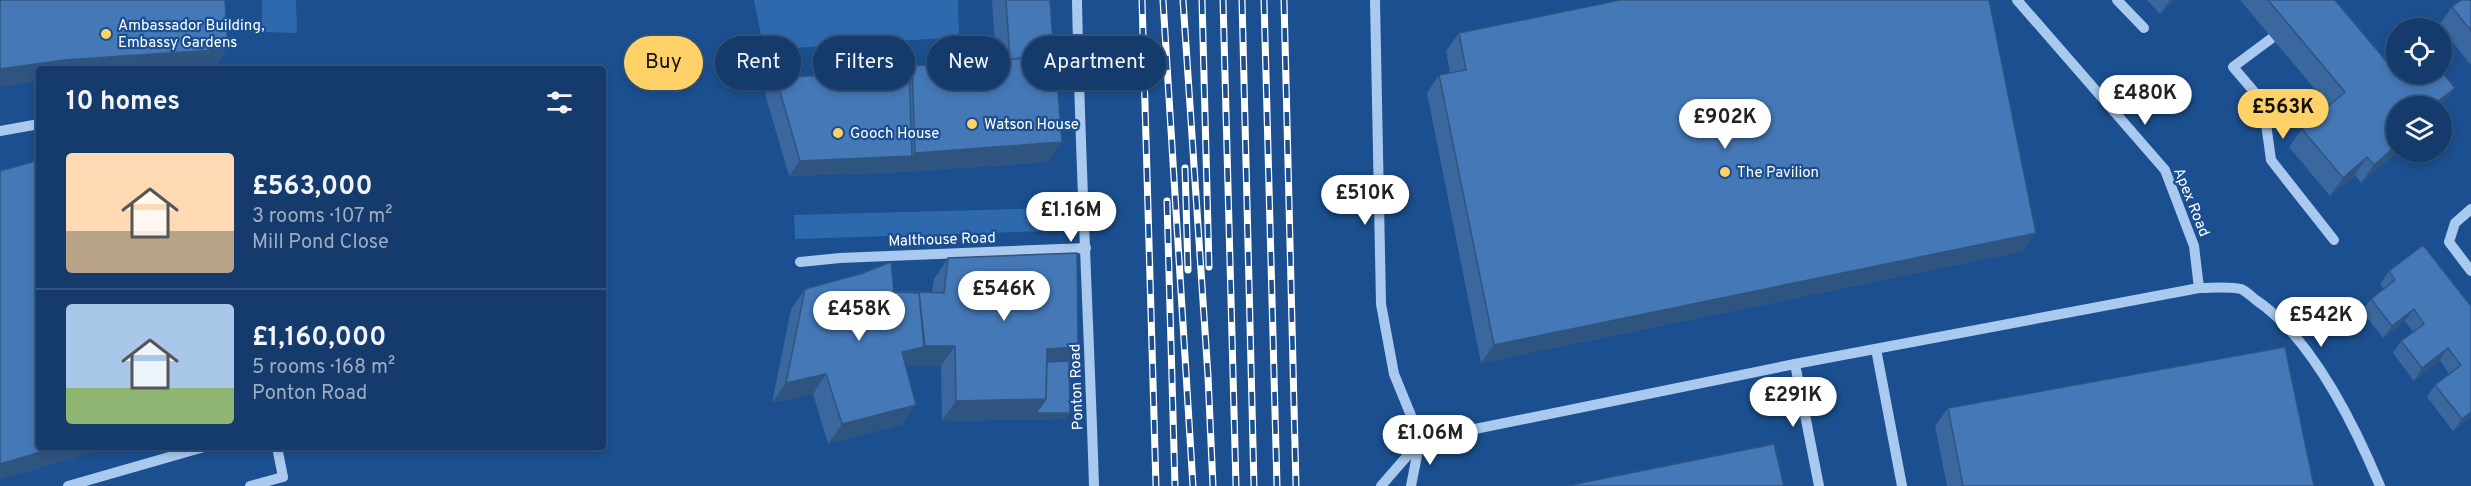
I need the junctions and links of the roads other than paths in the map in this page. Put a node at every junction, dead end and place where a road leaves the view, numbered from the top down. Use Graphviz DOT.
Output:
graph roads {
  1 [pos="1077,0"];
  2 [pos="1375,0"];
  3 [pos="2017,0"];
  4 [pos="2117,0"];
  5 [pos="2144,28"];
  6 [pos="2272,38"];
  7 [pos="36,125"];
  8 [pos="0,131"];
  9 [pos="2471,209"];
  10 [pos="2334,240"];
  11 [pos="1086,248"];
  12 [pos="800,261"];
  13 [pos="2471,271"];
  14 [pos="2199,288"];
  15 [pos="1876,349"];
  16 [pos="1795,364"];
  17 [pos="1420,440"];
  18 [pos="194,450"];
  19 [pos="278,450"];
  20 [pos="68,486"];
  21 [pos="250,486"];
  22 [pos="1094,486"];
  23 [pos="1381,486"];
  24 [pos="1412,486"];
  25 [pos="1819,486"];
  26 [pos="1902,486"];
  27 [pos="2380,486"];
  1 -- 11 [label="street, Ponton Road"];
  2 -- 17 [label="street"];
  3 -- 14 [label="street, Apex Road"];
  4 -- 5 [label="street"];
  6 -- 10 [label="street"];
  7 -- 8 [label="street"];
  9 -- 13 [label="street"];
  11 -- 12 [label="street, Malthouse Road"];
  11 -- 22 [label="street, Ponton Road"];
  14 -- 15 [label="street"];
  14 -- 27 [label="street"];
  15 -- 16 [label="street"];
  15 -- 26 [label="street"];
  16 -- 17 [label="street"];
  16 -- 25 [label="street"];
  17 -- 23 [label="street"];
  17 -- 24 [label="street"];
  18 -- 20 [label="street"];
  19 -- 21 [label="street"];
}
